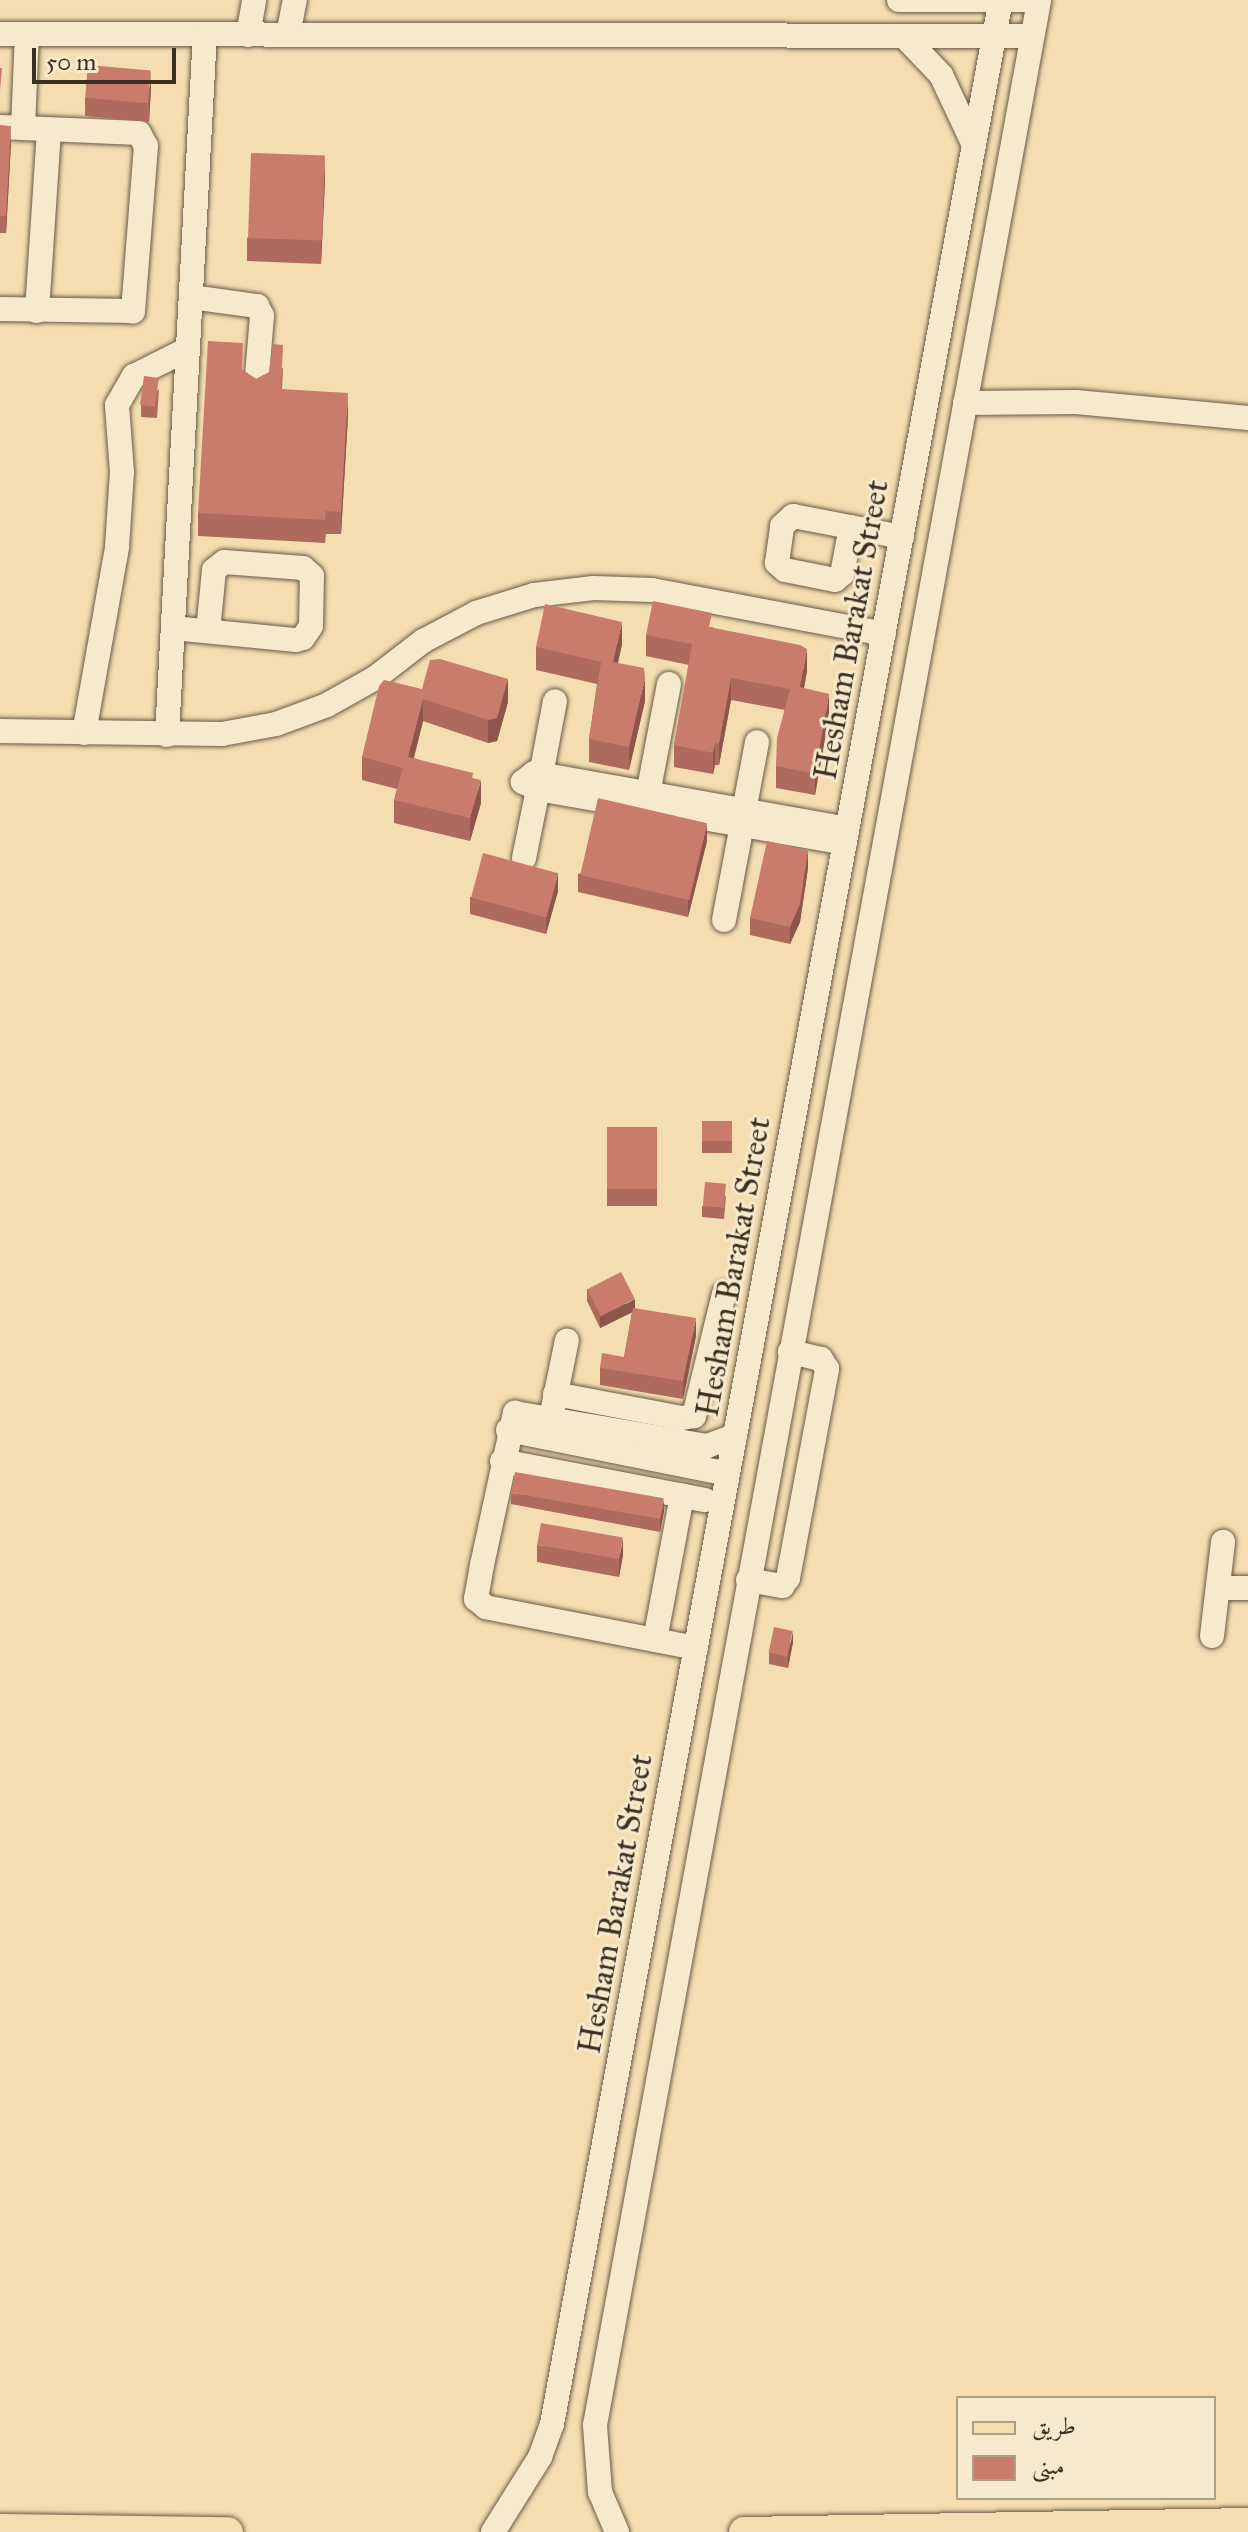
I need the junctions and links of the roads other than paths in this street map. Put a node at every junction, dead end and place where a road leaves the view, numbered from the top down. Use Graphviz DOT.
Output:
graph roads {
  1 [pos="254,0"];
  2 [pos="295,0"];
  3 [pos="899,0"];
  4 [pos="1001,0"];
  5 [pos="1039,0"];
  6 [pos="0,34"];
  7 [pos="27,34"];
  8 [pos="205,34"];
  9 [pos="248,35"];
  10 [pos="288,35"];
  11 [pos="904,36"];
  12 [pos="995,36"];
  13 [pos="1032,36"];
  14 [pos="12,127"];
  15 [pos="49,129"];
  16 [pos="974,147"];
  17 [pos="191,297"];
  18 [pos="0,309"];
  19 [pos="37,311"];
  20 [pos="188,349"];
  21 [pos="256,387"];
  22 [pos="965,403"];
  23 [pos="1248,418"];
  24 [pos="851,527"];
  25 [pos="900,547"];
  26 [pos="935,564"];
  27 [pos="173,628"];
  28 [pos="208,631"];
  29 [pos="884,634"];
  30 [pos="669,684"];
  31 [pos="555,701"];
  32 [pos="0,731"];
  33 [pos="84,733"];
  34 [pos="167,735"];
  35 [pos="757,742"];
  36 [pos="540,782"];
  37 [pos="648,794"];
  38 [pos="743,818"];
  39 [pos="846,836"];
  40 [pos="524,858"];
  41 [pos="724,920"];
  42 [pos="808,1044"];
  43 [pos="846,1049"];
  44 [pos="757,1316"];
  45 [pos="567,1340"];
  46 [pos="790,1352"];
  47 [pos="553,1406"];
  48 [pos="508,1430"];
  49 [pos="735,1436"];
  50 [pos="502,1461"];
  51 [pos="728,1476"];
  52 [pos="694,1498"];
  53 [pos="717,1536"];
  54 [pos="1223,1542"];
  55 [pos="748,1580"];
  56 [pos="1218,1588"];
  57 [pos="1248,1588"];
  58 [pos="1212,1636"];
  59 [pos="655,1640"];
  60 [pos="696,1648"];
  61 [pos="654,1875"];
  62 [pos="693,1882"];
  63 [pos="552,2424"];
  64 [pos="595,2425"];
  65 [pos="1248,2523"];
  66 [pos="0,2529"];
  67 [pos="189,2532"];
  68 [pos="228,2532"];
  69 [pos="493,2532"];
  70 [pos="617,2532"];
  71 [pos="744,2532"];
  72 [pos="979,2532"];
  1 -- 9 [label="street"];
  2 -- 10 [label="street"];
  3 -- 4 [label="street"];
  4 -- 5 [label="street"];
  4 -- 12 [label="street, Hesham Barakat Street"];
  5 -- 13 [label="street"];
  6 -- 7 [label="street"];
  7 -- 8 [label="street"];
  7 -- 14 [label="street"];
  8 -- 9 [label="street"];
  8 -- 17 [label="street"];
  9 -- 10 [label="street"];
  10 -- 11 [label="street"];
  11 -- 12 [label="street"];
  11 -- 16 [label="street"];
  12 -- 13 [label="street"];
  12 -- 16 [label="street, Hesham Barakat Street"];
  13 -- 22 [label="street"];
  14 -- 15 [label="street"];
  15 -- 19 [label="street"];
  15 -- 19 [label="street"];
  16 -- 25 [label="street, Hesham Barakat Street"];
  17 -- 20 [label="street"];
  17 -- 21 [label="street"];
  18 -- 19 [label="street"];
  20 -- 27 [label="street"];
  20 -- 33 [label="street"];
  22 -- 23 [label="street"];
  22 -- 26 [label="street"];
  24 -- 25 [label="street"];
  25 -- 26 [label="street"];
  25 -- 29 [label="street, Hesham Barakat Street"];
  26 -- 43 [label="street"];
  27 -- 28 [label="street"];
  27 -- 34 [label="street"];
  28 -- 28 [label="street"];
  29 -- 34 [label="street"];
  29 -- 39 [label="street, Hesham Barakat Street"];
  30 -- 37 [label="street"];
  31 -- 36 [label="street"];
  32 -- 33 [label="street"];
  33 -- 34 [label="street"];
  35 -- 38 [label="street"];
  36 -- 37 [label="street"];
  36 -- 38 [label="street"];
  36 -- 40 [label="street"];
  37 -- 38 [label="street"];
  38 -- 39 [label="street"];
  38 -- 41 [label="street"];
  39 -- 42 [label="street, Hesham Barakat Street"];
  42 -- 43 [label="street"];
  42 -- 44 [label="street, Hesham Barakat Street"];
  43 -- 46 [label="street"];
  44 -- 47 [label="street"];
  44 -- 49 [label="street, Hesham Barakat Street"];
  45 -- 47 [label="street"];
  46 -- 55 [label="street"];
  46 -- 55 [label="street"];
  47 -- 48 [label="street"];
  47 -- 49 [label="street"];
  48 -- 50 [label="street"];
  48 -- 51 [label="street"];
  49 -- 51 [label="street, Hesham Barakat Street"];
  50 -- 52 [label="street"];
  50 -- 59 [label="street"];
  51 -- 52 [label="street"];
  51 -- 53 [label="street, Hesham Barakat Street"];
  52 -- 53 [label="street"];
  52 -- 59 [label="street"];
  53 -- 60 [label="street, Hesham Barakat Street"];
  54 -- 56 [label="street"];
  55 -- 62 [label="street"];
  56 -- 57 [label="street"];
  56 -- 58 [label="street"];
  59 -- 60 [label="street"];
  60 -- 61 [label="street, Hesham Barakat Street"];
  61 -- 62 [label="street"];
  61 -- 63 [label="street, Hesham Barakat Street"];
  62 -- 64 [label="street"];
  63 -- 64 [label="street"];
  63 -- 69 [label="street, Hesham Barakat Street"];
  64 -- 70 [label="street"];
  65 -- 72 [label="main road"];
  66 -- 67 [label="main road"];
  67 -- 68 [label="main road"];
  71 -- 72 [label="main road"];
}
